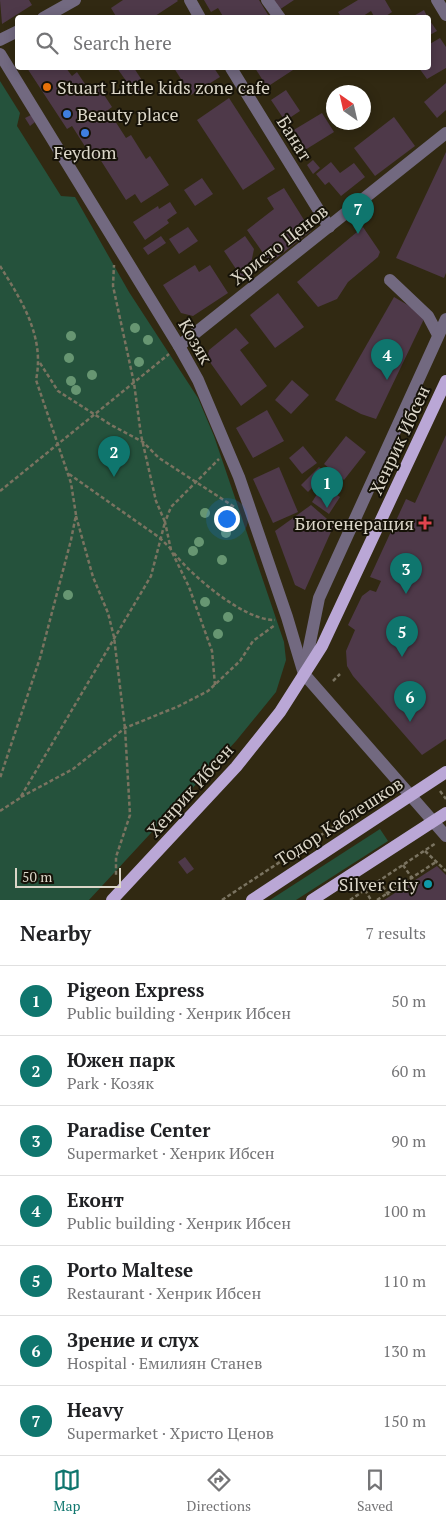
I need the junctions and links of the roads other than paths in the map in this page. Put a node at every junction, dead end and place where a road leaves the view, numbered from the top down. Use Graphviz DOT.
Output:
graph roads {
  1 [pos="75,0"];
  2 [pos="190,0"];
  3 [pos="267,0"];
  4 [pos="437,0"];
  5 [pos="48,15"];
  6 [pos="198,15"];
  7 [pos="278,15"];
  8 [pos="446,15"];
  9 [pos="15,32"];
  10 [pos="0,40"];
  11 [pos="0,54"];
  12 [pos="233,70"];
  13 [pos="446,133"];
  14 [pos="329,226"];
  15 [pos="390,280"];
  16 [pos="446,319"];
  17 [pos="438,335"];
  18 [pos="180,346"];
  19 [pos="446,380"];
  20 [pos="304,674"];
  21 [pos="446,772"];
  22 [pos="412,794"];
  23 [pos="446,813"];
  24 [pos="433,821"];
  25 [pos="441,840"];
  26 [pos="112,900"];
  27 [pos="252,900"];
  28 [pos="312,900"];
  1 -- 5 [label="street"];
  2 -- 6 [label="street"];
  3 -- 7 [label="street"];
  4 -- 8 [label="street"];
  9 -- 10 [label="street"];
  11 -- 18 [label="street, Козяк"];
  12 -- 14 [label="street, Банат"];
  13 -- 14 [label="street, Христо Ценов"];
  14 -- 18 [label="street, Христо Ценов"];
  15 -- 17 [label="street"];
  16 -- 17 [label="street, Хенрик Ибсен"];
  17 -- 20 [label="street, Хенрик Ибсен"];
  18 -- 20 [label="street, Козяк"];
  19 -- 20 [label="main road, Хенрик Ибсен"];
  20 -- 22 [label="street"];
  20 -- 26 [label="main road, Хенрик Ибсен"];
  21 -- 22 [label="main road, Тодор Каблешков"];
  22 -- 24 [label="street"];
  22 -- 27 [label="main road, Тодор Каблешков"];
  23 -- 24 [label="main road"];
  24 -- 25 [label="street"];
  24 -- 28 [label="main road"];
}
